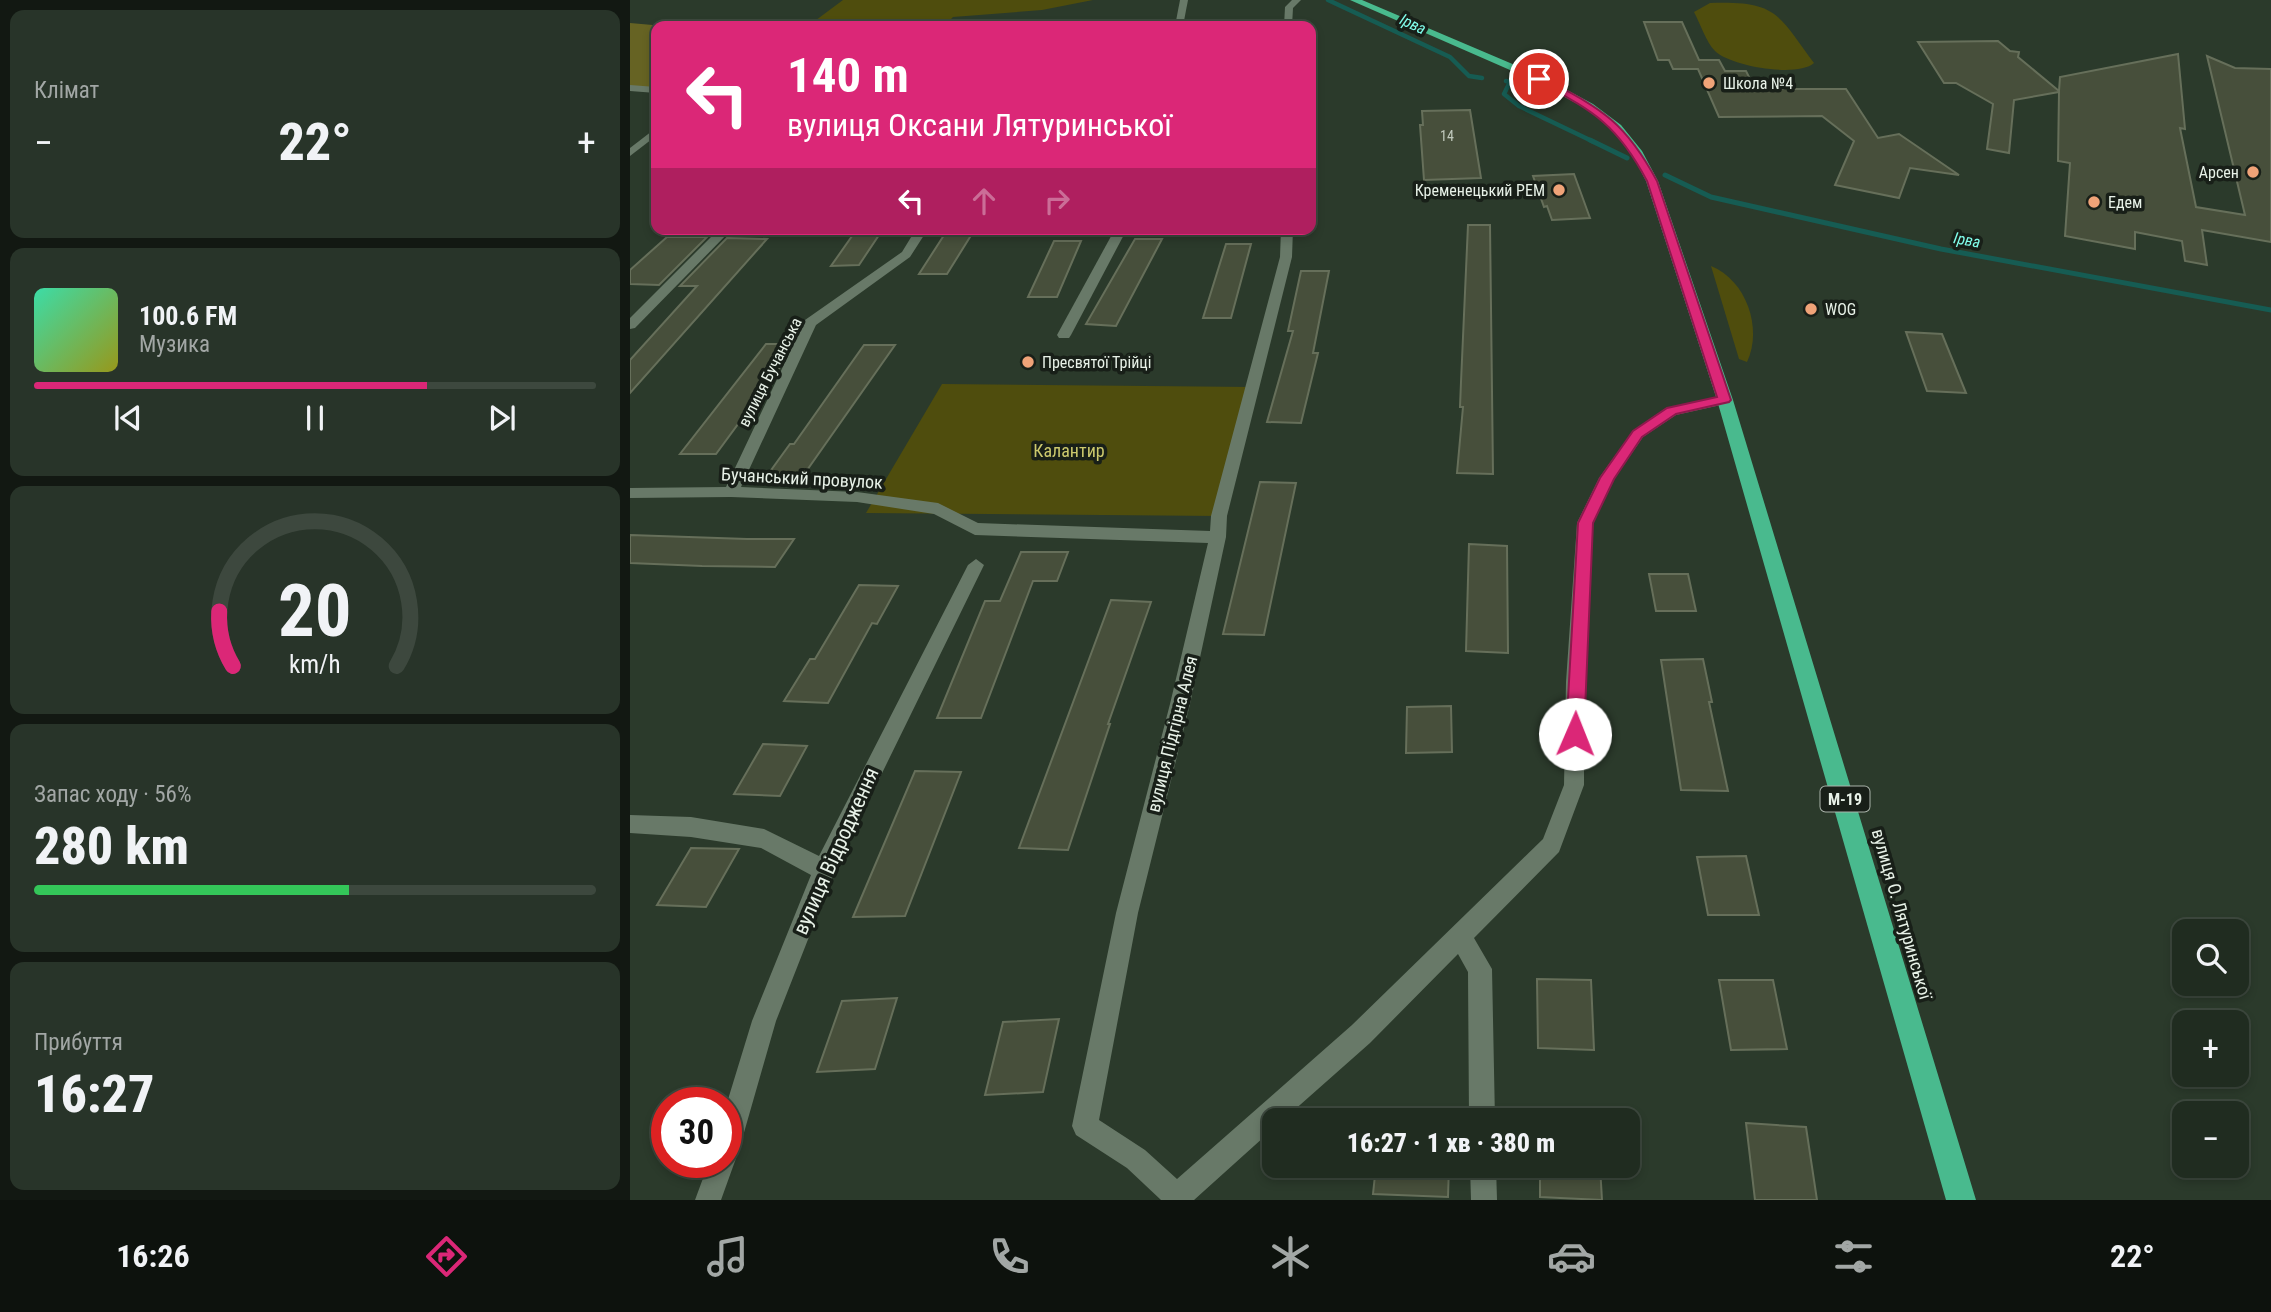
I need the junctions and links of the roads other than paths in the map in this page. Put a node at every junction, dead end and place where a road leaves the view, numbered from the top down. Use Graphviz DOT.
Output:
graph roads {
  1 [pos="1184,0"];
  2 [pos="1297,0"];
  3 [pos="1354,0"];
  4 [pos="1180,21"];
  5 [pos="1288,21"];
  6 [pos="630,88"];
  7 [pos="651,90"];
  8 [pos="651,135"];
  9 [pos="630,153"];
  10 [pos="720,235"];
  11 [pos="918,235"];
  12 [pos="1118,235"];
  13 [pos="1287,235"];
  14 [pos="630,325"];
  15 [pos="1064,335"];
  16 [pos="1724,400"];
  17 [pos="731,492"];
  18 [pos="630,493"];
  19 [pos="1218,537"];
  20 [pos="976,565"];
  21 [pos="630,824"];
  22 [pos="824,870"];
  23 [pos="1459,935"];
  24 [pos="742,1096"];
  25 [pos="1482,1108"];
  26 [pos="716,1178"];
  27 [pos="1483,1178"];
  28 [pos="1176,1199"];
  29 [pos="708,1200"];
  30 [pos="1484,1200"];
  31 [pos="1961,1200"];
  1 -- 4 [label="street"];
  2 -- 5 [label="street"];
  3 -- 16 [label="highway, М-19"];
  6 -- 7 [label="street"];
  8 -- 9 [label="street"];
  10 -- 14 [label="street"];
  11 -- 17 [label="street, вулиця Бучанська"];
  12 -- 15 [label="street"];
  13 -- 19 [label="street, вулиця Підгірна Алея"];
  16 -- 23 [label="street"];
  16 -- 31 [label="highway, вулиця О. Лятуринської / М-19"];
  17 -- 18 [label="street, Бучанський провулок"];
  17 -- 19 [label="street, Бучанський провулок"];
  19 -- 28 [label="street, вулиця Підгірна Алея"];
  20 -- 22 [label="street, вулиця Відродження"];
  21 -- 22 [label="street"];
  22 -- 24 [label="street, вулиця Відродження"];
  23 -- 25 [label="street"];
  23 -- 28 [label="street"];
  26 -- 29 [label="street"];
  27 -- 30 [label="street"];
}
